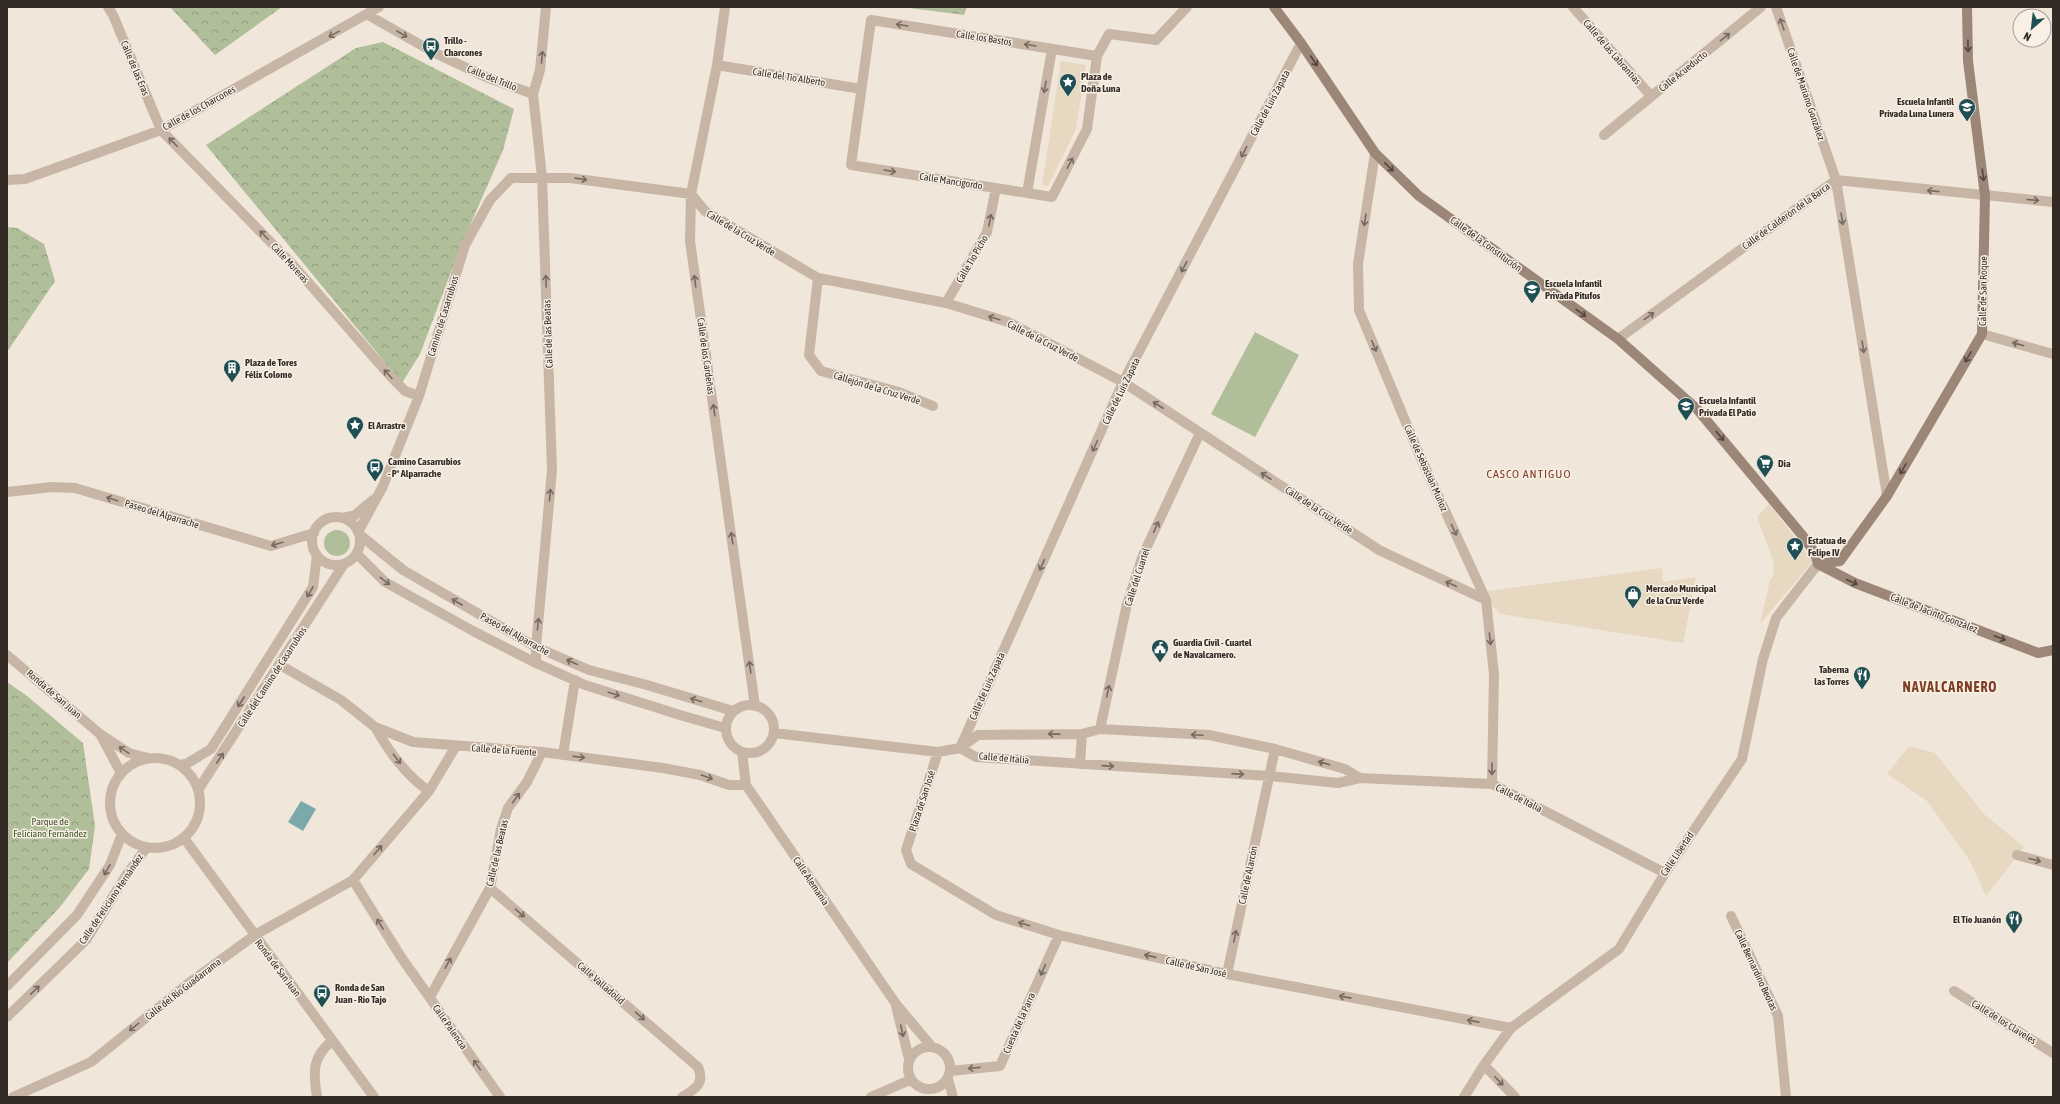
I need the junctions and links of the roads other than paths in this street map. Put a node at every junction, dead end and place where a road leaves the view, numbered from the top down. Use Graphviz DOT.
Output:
graph roads {
  1 [pos="108,7"];
  2 [pos="379,7"];
  3 [pos="546,7"];
  4 [pos="725,7"];
  5 [pos="1187,7"];
  6 [pos="1274,7"];
  7 [pos="1572,7"];
  8 [pos="1761,7"];
  9 [pos="1776,7"];
  10 [pos="1967,7"];
  11 [pos="368,15"];
  12 [pos="1301,43"];
  13 [pos="1052,49"];
  14 [pos="1096,56"];
  15 [pos="717,65"];
  16 [pos="861,89"];
  17 [pos="532,94"];
  18 [pos="1651,96"];
  19 [pos="161,130"];
  20 [pos="1604,135"];
  21 [pos="1375,154"];
  22 [pos="542,177"];
  23 [pos="7,180"];
  24 [pos="1836,180"];
  25 [pos="996,188"];
  26 [pos="1027,193"];
  27 [pos="692,194"];
  28 [pos="1985,196"];
  29 [pos="2053,202"];
  30 [pos="818,278"];
  31 [pos="946,303"];
  32 [pos="1982,334"];
  33 [pos="1618,339"];
  34 [pos="2053,354"];
  35 [pos="1123,382"];
  36 [pos="419,396"];
  37 [pos="933,406"];
  38 [pos="1200,433"];
  39 [pos="7,492"];
  40 [pos="380,493"];
  41 [pos="1887,496"];
  42 [pos="342,518"];
  43 [pos="314,533"];
  44 [pos="359,534"];
  45 [pos="357,554"];
  46 [pos="316,555"];
  47 [pos="344,564"];
  48 [pos="1818,564"];
  49 [pos="1486,600"];
  50 [pos="536,647"];
  51 [pos="2053,650"];
  52 [pos="7,655"];
  53 [pos="536,663"];
  54 [pos="280,665"];
  55 [pos="575,680"];
  56 [pos="755,706"];
  57 [pos="733,712"];
  58 [pos="374,727"];
  59 [pos="725,728"];
  60 [pos="1100,729"];
  61 [pos="774,733"];
  62 [pos="100,734"];
  63 [pos="1082,734"];
  64 [pos="456,746"];
  65 [pos="960,748"];
  66 [pos="1275,750"];
  67 [pos="542,752"];
  68 [pos="742,752"];
  69 [pos="938,752"];
  70 [pos="563,755"];
  71 [pos="150,758"];
  72 [pos="1080,764"];
  73 [pos="179,765"];
  74 [pos="121,773"];
  75 [pos="1270,776"];
  76 [pos="1360,778"];
  77 [pos="1492,784"];
  78 [pos="746,785"];
  79 [pos="198,790"];
  80 [pos="429,791"];
  81 [pos="122,834"];
  82 [pos="184,838"];
  83 [pos="147,847"];
  84 [pos="906,850"];
  85 [pos="2017,855"];
  86 [pos="2053,865"];
  87 [pos="1665,873"];
  88 [pos="353,880"];
  89 [pos="490,888"];
  90 [pos="1731,916"];
  91 [pos="1059,935"];
  92 [pos="255,936"];
  93 [pos="1227,974"];
  94 [pos="7,986"];
  95 [pos="1954,991"];
  96 [pos="430,997"];
  97 [pos="896,1004"];
  98 [pos="7,1017"];
  99 [pos="1511,1028"];
  100 [pos="332,1041"];
  101 [pos="932,1047"];
  102 [pos="2053,1053"];
  103 [pos="909,1059"];
  104 [pos="1484,1065"];
  105 [pos="949,1075"];
  106 [pos="910,1080"];
  107 [pos="928,1094"];
  108 [pos="13,1097"];
  109 [pos="318,1097"];
  110 [pos="374,1097"];
  111 [pos="500,1097"];
  112 [pos="682,1097"];
  113 [pos="871,1097"];
  114 [pos="953,1097"];
  115 [pos="1464,1097"];
  116 [pos="1515,1097"];
  117 [pos="1786,1097"];
  1 -- 19 [label="street, Calle de las Eras"];
  2 -- 11 [label="street, Calle de los Charcones"];
  17 -- 3 [label="street, Calle de las Beatas, one-way"];
  4 -- 15 [label="street, Calle de los Cardeñas"];
  5 -- 14 [label="street"];
  6 -- 12 [label="street, Calle de la Constitución"];
  7 -- 18 [label="street, Calle de las Labrantías"];
  18 -- 8 [label="street, Calle Acueducto, one-way"];
  24 -- 9 [label="street, Calle de Mariano González, one-way"];
  10 -- 28 [label="street, Calle de San Roque, one-way"];
  11 -- 17 [label="street, Calle del Trillo, one-way"];
  11 -- 19 [label="street, Calle de los Charcones, one-way"];
  12 -- 21 [label="street, Calle de la Constitución, one-way"];
  12 -- 35 [label="street, Calle de Luis Zapata, one-way"];
  13 -- 14 [label="street, Calle los Bastos"];
  13 -- 16 [label="street, Calle los Bastos, one-way"];
  13 -- 26 [label="street, one-way"];
  26 -- 14 [label="street, Calle Mancigordo, one-way"];
  15 -- 16 [label="street, Calle del Tío Alberto"];
  15 -- 27 [label="street, Calle de los Cardeñas"];
  16 -- 25 [label="street, Calle Mancigordo, one-way"];
  17 -- 22 [label="street, Calle de las Beatas"];
  18 -- 20 [label="street, Calle Acueducto"];
  19 -- 23 [label="street, Calle de los Charcones"];
  36 -- 19 [label="street, Calle Moreras, one-way"];
  21 -- 33 [label="street, Calle de la Constitución, one-way"];
  21 -- 49 [label="street, Calle de Sebastián Muñoz, one-way"];
  22 -- 27 [label="street, one-way"];
  22 -- 36 [label="street, Camino de Casarrubios"];
  50 -- 22 [label="street, Calle de las Beatas, one-way"];
  28 -- 24 [label="street, Calle de Calderón de la Barca, one-way"];
  33 -- 24 [label="street, Calle de Calderón de la Barca, one-way"];
  24 -- 41 [label="street, Calle de Mariano González, one-way"];
  25 -- 26 [label="street, Calle Mancigordo"];
  31 -- 25 [label="street, Calle Tío Picho, one-way"];
  27 -- 30 [label="street, Calle de la Cruz Verde"];
  56 -- 27 [label="street, Calle de los Cardeñas, one-way"];
  28 -- 29 [label="street, Calle de Calderón de la Barca, one-way"];
  28 -- 32 [label="street, Calle de San Roque"];
  30 -- 31 [label="street, Calle de la Cruz Verde"];
  30 -- 37 [label="street, Callejón de la Cruz Verde"];
  35 -- 31 [label="street, Calle de la Cruz Verde, one-way"];
  34 -- 32 [label="street, one-way"];
  32 -- 41 [label="street, Calle de San Roque, one-way"];
  33 -- 48 [label="street, Calle de la Constitución, one-way"];
  38 -- 35 [label="street, Calle de la Cruz Verde, one-way"];
  35 -- 65 [label="street, Calle de Luis Zapata, one-way"];
  36 -- 40 [label="street, Camino de Casarrubios"];
  49 -- 38 [label="street, Calle de la Cruz Verde, one-way"];
  60 -- 38 [label="street, Calle del Cuartel, one-way"];
  43 -- 39 [label="street, Paseo del Alparrache, one-way"];
  40 -- 42 [label="street, Camino de Casarrubios"];
  40 -- 44 [label="street, Camino de Casarrubios"];
  41 -- 48 [label="street, Calle de San Roque"];
  42 -- 43 [label="street"];
  42 -- 44 [label="street"];
  43 -- 46 [label="street"];
  44 -- 45 [label="street"];
  50 -- 44 [label="street, Paseo del Alparrache, one-way"];
  45 -- 47 [label="street"];
  45 -- 53 [label="street, one-way"];
  46 -- 47 [label="street"];
  46 -- 73 [label="street, Calle del Camino de Casarrubios, one-way"];
  47 -- 54 [label="street, Calle del Camino de Casarrubios"];
  48 -- 51 [label="street, Calle de Jacinto González, one-way"];
  48 -- 87 [label="street, Calle Libertad"];
  49 -- 77 [label="street, Calle de Sebastián Muñoz, one-way"];
  50 -- 53 [label="street, Calle de las Beatas"];
  57 -- 50 [label="street, Paseo del Alparrache, one-way"];
  52 -- 62 [label="street, Ronda de San Juan"];
  53 -- 55 [label="street"];
  54 -- 58 [label="street, Calle de la Fuente"];
  79 -- 54 [label="street, Calle del Camino de Casarrubios, one-way"];
  55 -- 59 [label="street, one-way"];
  55 -- 70 [label="street"];
  56 -- 57 [label="street"];
  56 -- 61 [label="street"];
  57 -- 59 [label="street"];
  58 -- 64 [label="street, Calle de la Fuente"];
  58 -- 80 [label="street, one-way"];
  59 -- 68 [label="street"];
  60 -- 63 [label="street, Calle de Italia"];
  66 -- 60 [label="street, Calle de Italia, one-way"];
  61 -- 68 [label="street"];
  61 -- 69 [label="street"];
  71 -- 62 [label="street, Ronda de San Juan, one-way"];
  62 -- 74 [label="street, Ronda de San Juan"];
  63 -- 65 [label="street, Calle de Italia, one-way"];
  63 -- 72 [label="street"];
  64 -- 67 [label="street, Calle de la Fuente"];
  64 -- 80 [label="street, Calle del Río Guadarrama"];
  65 -- 69 [label="street"];
  65 -- 72 [label="street, Calle de Italia"];
  66 -- 75 [label="street"];
  76 -- 66 [label="street, Calle de Italia, one-way"];
  67 -- 70 [label="street, Calle de la Fuente"];
  89 -- 67 [label="street, Calle de las Beatas, one-way"];
  68 -- 78 [label="street, Calle Alemania"];
  69 -- 84 [label="street, Plaza de San José"];
  70 -- 78 [label="street, Calle de la Fuente, one-way"];
  71 -- 73 [label="street"];
  71 -- 74 [label="street"];
  72 -- 75 [label="street, Calle de Italia, one-way"];
  73 -- 79 [label="street"];
  74 -- 81 [label="street"];
  75 -- 76 [label="street, Calle de Italia"];
  93 -- 75 [label="street, Calle de Alarcón, one-way"];
  76 -- 77 [label="street, Calle de Italia"];
  77 -- 87 [label="street, Calle de Italia"];
  78 -- 97 [label="street, Calle Alemania"];
  79 -- 82 [label="street"];
  88 -- 80 [label="street, Calle del Río Guadarrama, one-way"];
  81 -- 83 [label="street"];
  81 -- 94 [label="street, Calle de Feliciano Hernández, one-way"];
  82 -- 83 [label="street"];
  82 -- 92 [label="street, Ronda de San Juan"];
  98 -- 83 [label="street, Calle de Feliciano Hernández, one-way"];
  91 -- 84 [label="street, Calle de San José, one-way"];
  85 -- 86 [label="street, one-way"];
  87 -- 99 [label="street, Calle Libertad"];
  88 -- 92 [label="street, Calle del Río Guadarrama"];
  96 -- 88 [label="street, Calle Palencia, one-way"];
  96 -- 89 [label="street, Calle de las Beatas, one-way"];
  89 -- 112 [label="street, Calle Valladolid, one-way"];
  90 -- 117 [label="street, Calle Bernardino Beotas"];
  93 -- 91 [label="street, Calle de San José, one-way"];
  91 -- 105 [label="street, Cuesta de la Parra, one-way"];
  92 -- 100 [label="street, Ronda de San Juan"];
  92 -- 108 [label="street, Calle del Río Guadarrama, one-way"];
  99 -- 93 [label="street, Calle de San José, one-way"];
  95 -- 102 [label="street, Calle de los Claveles"];
  111 -- 96 [label="street, Calle Palencia, one-way"];
  97 -- 101 [label="street, Calle Alemania"];
  97 -- 103 [label="street, Calle Alemania, one-way"];
  99 -- 104 [label="street, Calle Libertad"];
  100 -- 109 [label="street"];
  100 -- 110 [label="street, Ronda de San Juan"];
  101 -- 103 [label="street"];
  101 -- 105 [label="street"];
  103 -- 106 [label="street"];
  104 -- 115 [label="street, Calle Libertad"];
  104 -- 116 [label="street, one-way"];
  105 -- 107 [label="street"];
  105 -- 114 [label="street"];
  106 -- 107 [label="street"];
  106 -- 113 [label="street"];
}
